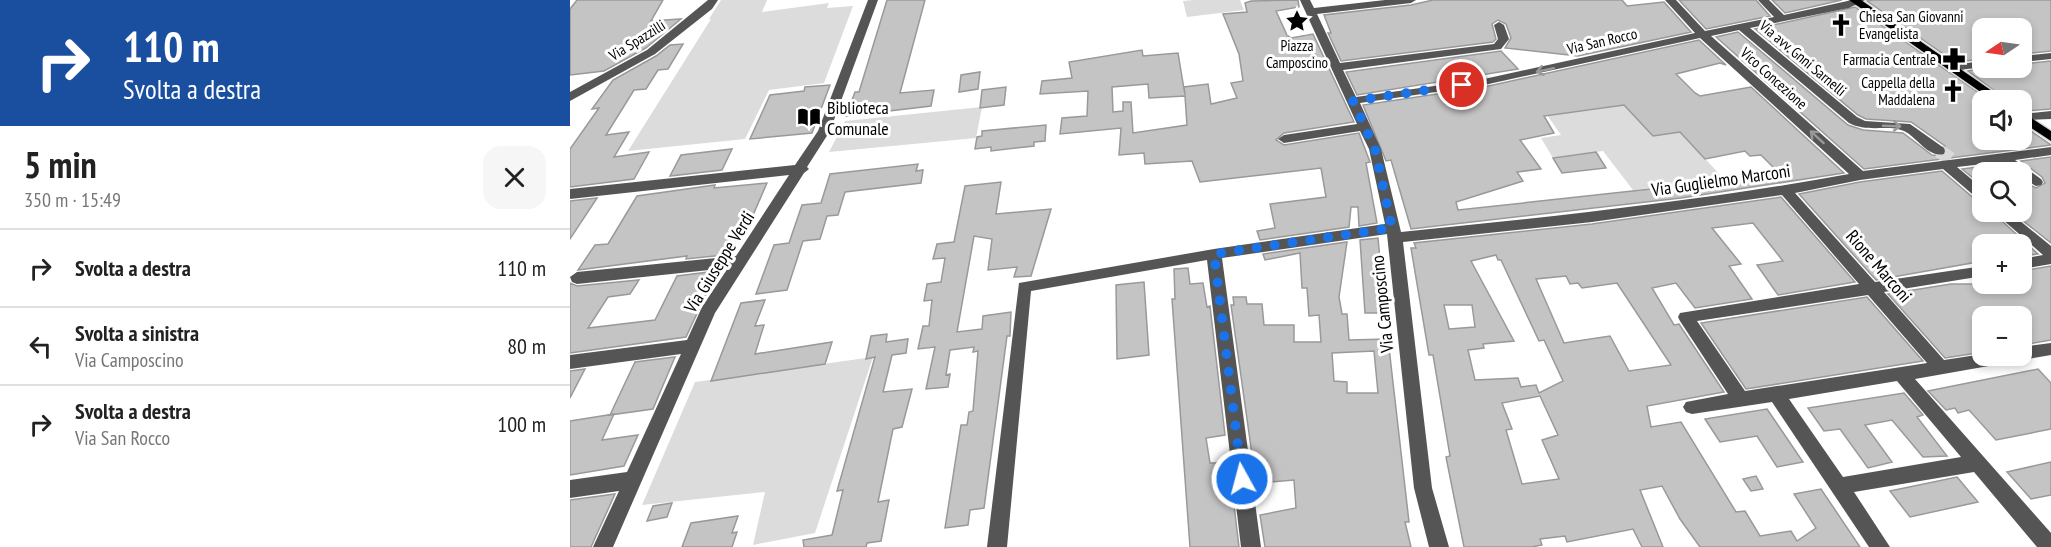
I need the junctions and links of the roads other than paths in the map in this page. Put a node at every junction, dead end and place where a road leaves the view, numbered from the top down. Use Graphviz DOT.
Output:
graph roads {
  1 [pos="713,0"];
  2 [pos="873,0"];
  3 [pos="1305,0"];
  4 [pos="1411,0"];
  5 [pos="1670,0"];
  6 [pos="1763,0"];
  7 [pos="1857,0"];
  8 [pos="1311,12"];
  9 [pos="1782,19"];
  10 [pos="1499,25"];
  11 [pos="1743,27"];
  12 [pos="1704,36"];
  13 [pos="2051,56"];
  14 [pos="2032,58"];
  15 [pos="1972,65"];
  16 [pos="1337,67"];
  17 [pos="1952,68"];
  18 [pos="1984,90"];
  19 [pos="570,97"];
  20 [pos="1353,101"];
  21 [pos="2051,115"];
  22 [pos="2032,116"];
  23 [pos="2032,124"];
  24 [pos="1365,127"];
  25 [pos="2051,136"];
  26 [pos="1284,139"];
  27 [pos="2051,151"];
  28 [pos="2006,159"];
  29 [pos="1949,160"];
  30 [pos="802,170"];
  31 [pos="1860,176"];
  32 [pos="2036,182"];
  33 [pos="1972,184"];
  34 [pos="1785,190"];
  35 [pos="570,194"];
  36 [pos="2013,222"];
  37 [pos="1394,233"];
  38 [pos="1214,254"];
  39 [pos="2051,254"];
  40 [pos="2051,259"];
  41 [pos="741,261"];
  42 [pos="2032,262"];
  43 [pos="1972,273"];
  44 [pos="577,278"];
  45 [pos="1874,289"];
  46 [pos="693,346"];
  47 [pos="2051,349"];
  48 [pos="2032,352"];
  49 [pos="570,362"];
  50 [pos="1972,364"];
  51 [pos="1942,369"];
  52 [pos="1902,375"];
  53 [pos="1777,395"];
  54 [pos="1741,400"];
  55 [pos="1692,407"];
  56 [pos="1976,463"];
  57 [pos="633,480"];
  58 [pos="1840,486"];
  59 [pos="570,489"];
  60 [pos="603,547"];
  61 [pos="997,547"];
  62 [pos="1251,547"];
  63 [pos="1439,547"];
  64 [pos="1880,547"];
  65 [pos="2050,547"];
  1 -- 19 [label="street, Via Spazzilli"];
  2 -- 30 [label="street, Via Giuseppe Verdi"];
  3 -- 8 [label="street, Via Camposcino"];
  4 -- 8 [label="street"];
  5 -- 12 [label="street, Vico Concezione"];
  6 -- 9 [label="street"];
  7 -- 9 [label="street, Via San Rocco"];
  7 -- 17 [label="main road"];
  8 -- 16 [label="street, Via Camposcino"];
  9 -- 11 [label="street, Via San Rocco"];
  10 -- 16 [label="street"];
  11 -- 12 [label="street, Via San Rocco"];
  11 -- 29 [label="street, Via avv. Gnni Sarnelli, one-way"];
  12 -- 20 [label="street, Via San Rocco, one-way"];
  31 -- 12 [label="street, Vico Concezione, one-way"];
  13 -- 14 [label="street"];
  15 -- 17 [label="street"];
  16 -- 20 [label="street, Via Camposcino"];
  17 -- 18 [label="main road"];
  20 -- 24 [label="street, Via Camposcino"];
  21 -- 22 [label="street"];
  23 -- 25 [label="main road"];
  24 -- 26 [label="street"];
  24 -- 37 [label="street, Via Camposcino"];
  27 -- 28 [label="street, Via Guglielmo Marconi"];
  28 -- 29 [label="street, Via Guglielmo Marconi"];
  28 -- 32 [label="street"];
  29 -- 31 [label="street, Via Guglielmo Marconi"];
  29 -- 33 [label="street, Via avv. Gnni Sarnelli"];
  30 -- 35 [label="street"];
  30 -- 41 [label="street, Via Giuseppe Verdi"];
  31 -- 34 [label="street, Via Guglielmo Marconi"];
  34 -- 37 [label="street, Via Guglielmo Marconi"];
  34 -- 45 [label="street, Rione Marconi"];
  36 -- 39 [label="street"];
  37 -- 38 [label="street, Via Guglielmo Marconi"];
  37 -- 63 [label="street, Via Camposcino"];
  38 -- 61 [label="street, Via Guglielmo Marconi"];
  38 -- 62 [label="street"];
  40 -- 42 [label="street"];
  41 -- 44 [label="street"];
  41 -- 46 [label="street, Via Giuseppe Verdi"];
  43 -- 45 [label="street"];
  45 -- 51 [label="street, Rione Marconi"];
  45 -- 54 [label="street"];
  46 -- 49 [label="street"];
  46 -- 57 [label="street, Via Giuseppe Verdi"];
  47 -- 48 [label="street"];
  50 -- 51 [label="street"];
  51 -- 52 [label="street"];
  52 -- 53 [label="street"];
  52 -- 56 [label="street"];
  53 -- 54 [label="street"];
  53 -- 58 [label="street"];
  54 -- 55 [label="street"];
  56 -- 58 [label="street"];
  56 -- 65 [label="street"];
  57 -- 59 [label="street"];
  57 -- 60 [label="street, Via Giuseppe Verdi"];
  58 -- 64 [label="street"];
}
